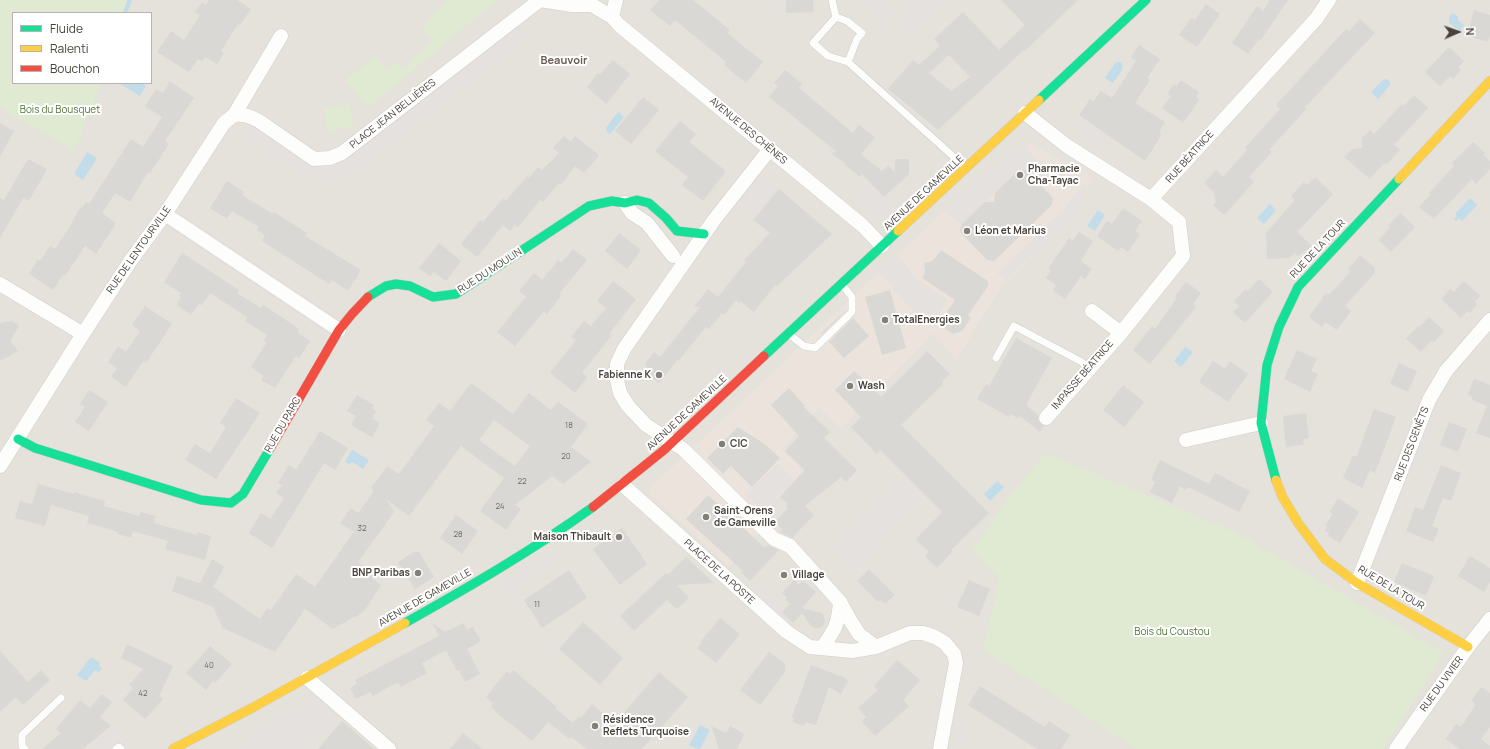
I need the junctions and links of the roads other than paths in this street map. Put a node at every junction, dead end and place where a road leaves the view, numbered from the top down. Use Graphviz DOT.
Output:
graph roads {
  1 [pos="540,0"];
  2 [pos="616,0"];
  3 [pos="832,0"];
  4 [pos="1146,0"];
  5 [pos="1329,0"];
  6 [pos="594,2"];
  7 [pos="836,16"];
  8 [pos="612,17"];
  9 [pos="281,36"];
  10 [pos="848,62"];
  11 [pos="1490,81"];
  12 [pos="1025,114"];
  13 [pos="234,115"];
  14 [pos="770,149"];
  15 [pos="967,168"];
  16 [pos="1151,199"];
  17 [pos="625,203"];
  18 [pos="165,214"];
  19 [pos="677,231"];
  20 [pos="704,234"];
  21 [pos="882,246"];
  22 [pos="673,256"];
  23 [pos="671,281"];
  24 [pos="0,284"];
  25 [pos="842,284"];
  26 [pos="1092,311"];
  27 [pos="1490,320"];
  28 [pos="339,330"];
  29 [pos="1121,333"];
  30 [pos="82,334"];
  31 [pos="788,334"];
  32 [pos="996,358"];
  33 [pos="1090,368"];
  34 [pos="1046,418"];
  35 [pos="1261,423"];
  36 [pos="18,438"];
  37 [pos="1186,440"];
  38 [pos="673,442"];
  39 [pos="0,466"];
  40 [pos="623,485"];
  41 [pos="1357,583"];
  42 [pos="840,602"];
  43 [pos="1490,620"];
  44 [pos="876,647"];
  45 [pos="1468,647"];
  46 [pos="822,648"];
  47 [pos="307,678"];
  48 [pos="61,698"];
  49 [pos="190,745"];
  50 [pos="25,749"];
  51 [pos="116,749"];
  52 [pos="121,749"];
  53 [pos="173,749"];
  54 [pos="389,749"];
  55 [pos="940,749"];
  56 [pos="1396,749"];
  1 -- 6 [label="street"];
  1 -- 13 [label="street, PLACE JEAN BELLIÈRES"];
  2 -- 8 [label="street"];
  3 -- 7 [label="lane"];
  4 -- 12 [label="street, AVENUE DE GAMEVILLE"];
  5 -- 16 [label="street, RUE BÉATRICE"];
  6 -- 8 [label="street, AVENUE DES CHÊNES"];
  7 -- 10 [label="lane"];
  7 -- 10 [label="lane"];
  8 -- 14 [label="street, AVENUE DES CHÊNES"];
  9 -- 13 [label="street, RUE DE LENTOURVILLE"];
  10 -- 15 [label="lane"];
  11 -- 35 [label="street, RUE DE LA TOUR"];
  12 -- 15 [label="street, AVENUE DE GAMEVILLE"];
  12 -- 16 [label="street"];
  13 -- 18 [label="street, RUE DE LENTOURVILLE"];
  14 -- 20 [label="street"];
  14 -- 21 [label="street, AVENUE DES CHÊNES"];
  15 -- 21 [label="street, AVENUE DE GAMEVILLE"];
  16 -- 29 [label="street, IMPASSE BÉATRICE"];
  17 -- 19 [label="street, RUE DU MOULIN"];
  17 -- 22 [label="street"];
  17 -- 28 [label="street, RUE DU MOULIN"];
  18 -- 28 [label="street"];
  18 -- 30 [label="street, RUE DE LENTOURVILLE"];
  19 -- 20 [label="street"];
  19 -- 22 [label="street"];
  20 -- 23 [label="street"];
  21 -- 25 [label="street, AVENUE DE GAMEVILLE"];
  22 -- 23 [label="street"];
  23 -- 38 [label="street"];
  24 -- 30 [label="street"];
  25 -- 31 [label="street, AVENUE DE GAMEVILLE"];
  25 -- 31 [label="lane"];
  26 -- 29 [label="street, IMPASSE BÉATRICE"];
  27 -- 41 [label="street, RUE DES GENÊTS"];
  28 -- 36 [label="street, RUE DU PARC"];
  29 -- 33 [label="street, IMPASSE BÉATRICE"];
  30 -- 36 [label="street, RUE DE LENTOURVILLE"];
  31 -- 38 [label="street, AVENUE DE GAMEVILLE"];
  32 -- 33 [label="lane"];
  33 -- 34 [label="street, IMPASSE BÉATRICE"];
  35 -- 37 [label="street"];
  35 -- 41 [label="street, RUE DE LA TOUR"];
  36 -- 39 [label="street, RUE DE LENTOURVILLE"];
  38 -- 40 [label="street, AVENUE DE GAMEVILLE"];
  38 -- 42 [label="street"];
  40 -- 46 [label="street, PLACE DE LA POSTE"];
  40 -- 47 [label="street, AVENUE DE GAMEVILLE"];
  41 -- 45 [label="street, RUE DE LA TOUR"];
  42 -- 44 [label="street"];
  42 -- 46 [label="street"];
  43 -- 45 [label="street, RUE DU VIVIER"];
  44 -- 46 [label="street, PLACE DE LA POSTE"];
  44 -- 55 [label="street, PLACE DE LA POSTE"];
  45 -- 56 [label="street, RUE DU VIVIER"];
  47 -- 49 [label="street, AVENUE DE GAMEVILLE"];
  47 -- 54 [label="street"];
  48 -- 50 [label="lane"];
  49 -- 53 [label="street, AVENUE DE GAMEVILLE"];
  51 -- 52 [label="lane"];
}
